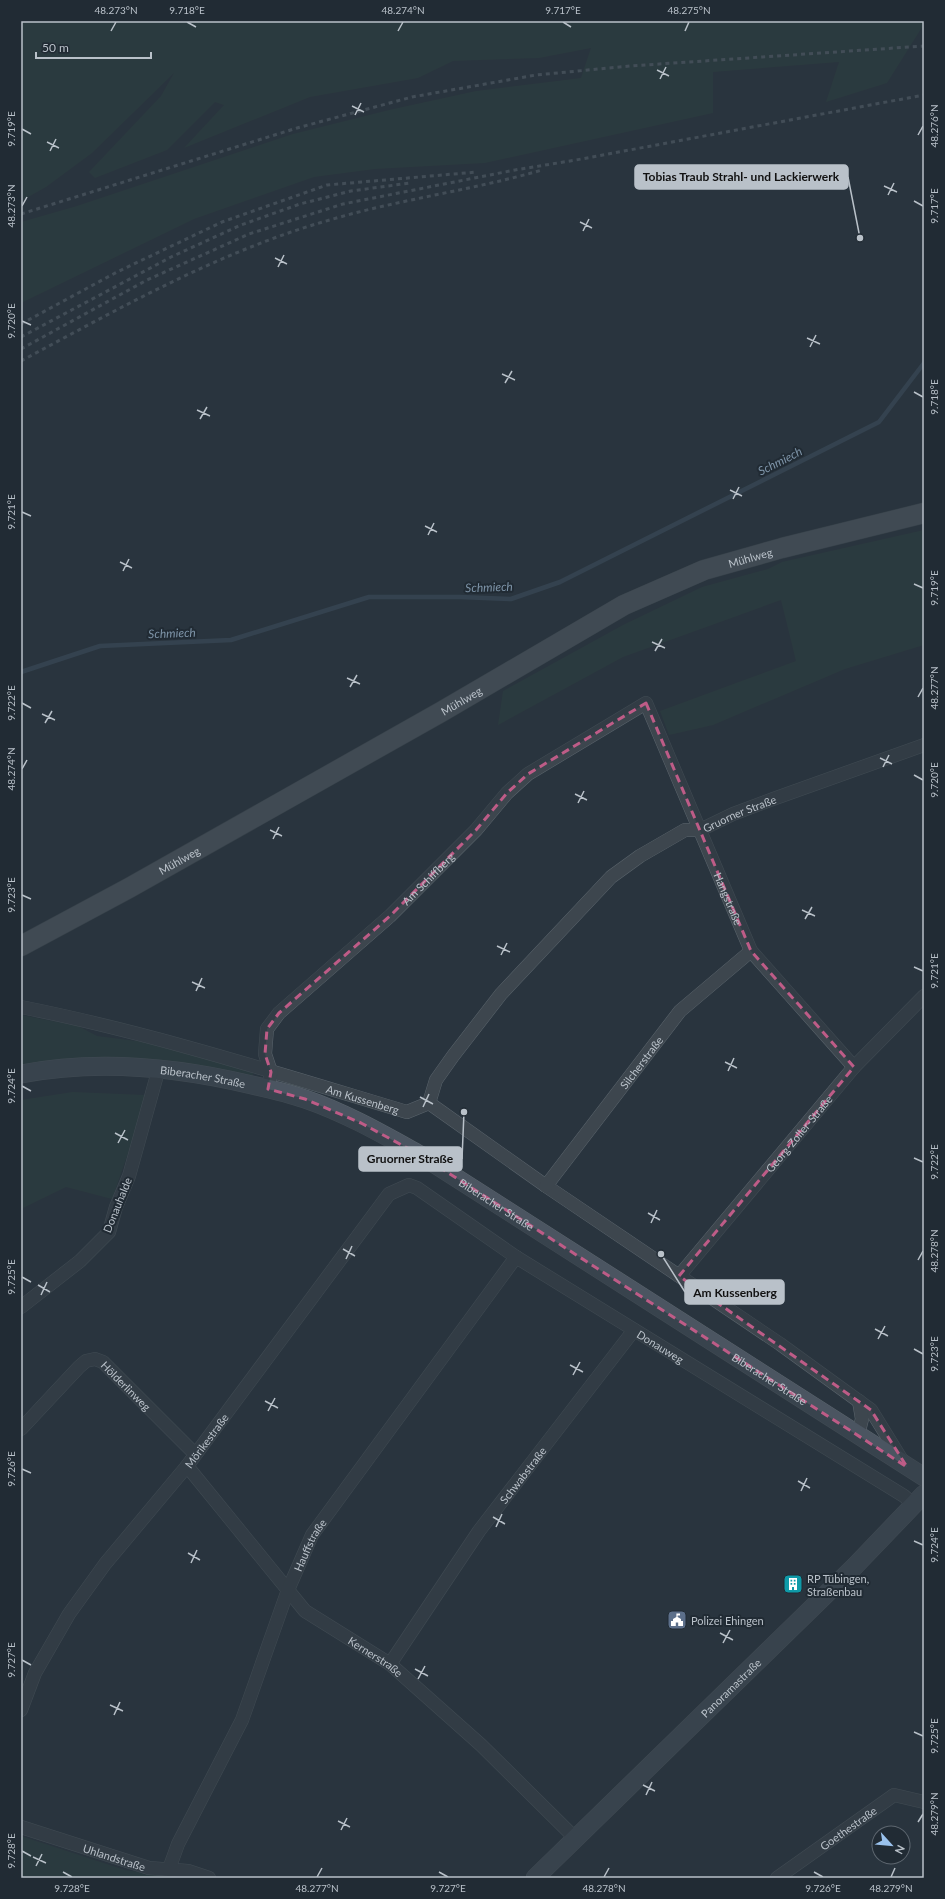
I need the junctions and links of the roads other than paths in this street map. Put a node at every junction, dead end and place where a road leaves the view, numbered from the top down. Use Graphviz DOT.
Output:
graph roads {
  1 [pos="924,513"];
  2 [pos="646,703"];
  3 [pos="924,745"];
  4 [pos="700,830"];
  5 [pos="21,946"];
  6 [pos="750,951"];
  7 [pos="924,996"];
  8 [pos="21,1007"];
  9 [pos="159,1068"];
  10 [pos="854,1068"];
  11 [pos="21,1074"];
  12 [pos="269,1080"];
  13 [pos="429,1103"];
  14 [pos="409,1185"];
  15 [pos="546,1186"];
  16 [pos="516,1257"];
  17 [pos="679,1276"];
  18 [pos="21,1307"];
  19 [pos="634,1330"];
  20 [pos="859,1402"];
  21 [pos="21,1429"];
  22 [pos="858,1435"];
  23 [pos="195,1454"];
  24 [pos="187,1466"];
  25 [pos="907,1466"];
  26 [pos="924,1477"];
  27 [pos="919,1499"];
  28 [pos="288,1590"];
  29 [pos="390,1664"];
  30 [pos="21,1710"];
  31 [pos="924,1802"];
  32 [pos="21,1827"];
  33 [pos="575,1838"];
  34 [pos="169,1869"];
  35 [pos="209,1878"];
  36 [pos="535,1878"];
  37 [pos="777,1878"];
  1 -- 5 [label="main road, Mühlweg"];
  2 -- 4 [label="street, Hangstraße"];
  2 -- 12 [label="street, Am Schiffberg"];
  3 -- 4 [label="street, Gruorner Straße"];
  4 -- 6 [label="street, Hangstraße"];
  4 -- 13 [label="street, Gruorner Straße"];
  6 -- 10 [label="street, Hangstraße"];
  6 -- 15 [label="street, Silcherstraße"];
  7 -- 10 [label="street, Georg-Zoller-Straße"];
  8 -- 12 [label="street, Am Kussenberg"];
  9 -- 11 [label="street, Biberacher Straße"];
  9 -- 12 [label="street, Biberacher Straße"];
  9 -- 18 [label="street, Donauhalde"];
  10 -- 17 [label="street, Georg-Zoller-Straße"];
  12 -- 13 [label="street, Am Kussenberg"];
  12 -- 22 [label="street, Biberacher Straße"];
  13 -- 15 [label="street"];
  14 -- 16 [label="street, Donauweg"];
  14 -- 23 [label="street, Mörikestraße"];
  15 -- 17 [label="street"];
  16 -- 19 [label="street, Donauweg"];
  16 -- 28 [label="street, Hauffstraße"];
  17 -- 20 [label="street"];
  19 -- 27 [label="street, Donauweg"];
  19 -- 29 [label="street, Schwabstraße"];
  20 -- 22 [label="street"];
  20 -- 25 [label="street"];
  21 -- 23 [label="street, Hölderlinweg"];
  22 -- 25 [label="street, Biberacher Straße"];
  23 -- 24 [label="street, Mörikestraße"];
  24 -- 28 [label="street, Kernerstraße"];
  24 -- 30 [label="street, Mörikestraße"];
  25 -- 26 [label="street, Biberacher Straße"];
  27 -- 33 [label="street, Panoramastraße"];
  28 -- 29 [label="street, Kernerstraße"];
  28 -- 34 [label="street, Hauffstraße"];
  29 -- 33 [label="street, Kernerstraße"];
  31 -- 37 [label="street, Goethestraße"];
  32 -- 34 [label="street, Uhlandstraße"];
  33 -- 36 [label="street, Panoramastraße"];
  34 -- 35 [label="street, Uhlandstraße"];
}
